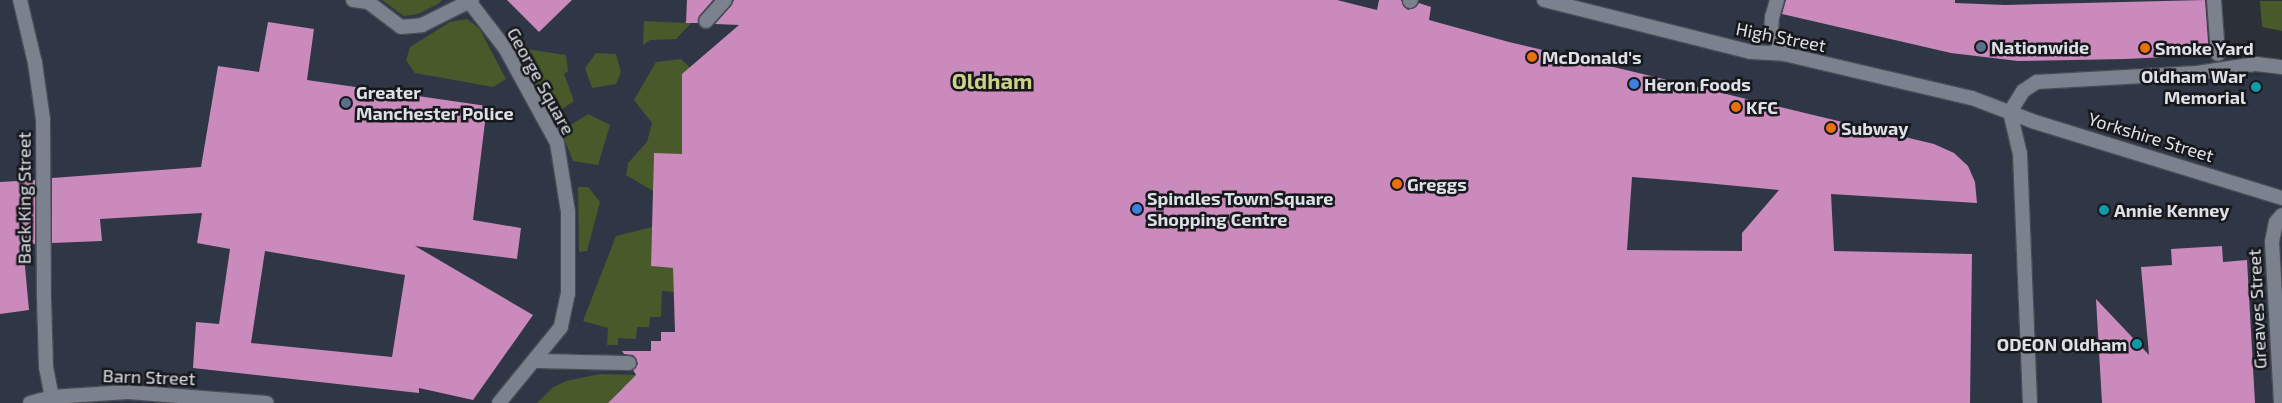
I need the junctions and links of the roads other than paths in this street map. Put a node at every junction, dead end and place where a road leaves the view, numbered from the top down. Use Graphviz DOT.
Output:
graph roads {
  1 [pos="20,0"];
  2 [pos="352,0"];
  3 [pos="725,0"];
  4 [pos="1544,0"];
  5 [pos="1777,0"];
  6 [pos="2214,0"];
  7 [pos="469,1"];
  8 [pos="706,21"];
  9 [pos="1784,54"];
  10 [pos="2218,54"];
  11 [pos="2282,67"];
  12 [pos="2010,112"];
  13 [pos="2282,198"];
  14 [pos="2282,215"];
  15 [pos="534,361"];
  16 [pos="629,363"];
  17 [pos="52,397"];
  18 [pos="30,403"];
  19 [pos="267,403"];
  20 [pos="499,403"];
  21 [pos="2030,403"];
  22 [pos="2281,403"];
  1 -- 17 [label="street, Back King Street"];
  2 -- 7 [label="street"];
  3 -- 8 [label="street"];
  4 -- 9 [label="street, High Street"];
  5 -- 9 [label="street"];
  6 -- 10 [label="street"];
  7 -- 15 [label="street, George Square"];
  9 -- 12 [label="street, High Street"];
  11 -- 12 [label="street"];
  12 -- 13 [label="street, Yorkshire Street"];
  12 -- 21 [label="street"];
  14 -- 22 [label="street, Greaves Street"];
  15 -- 16 [label="street"];
  15 -- 20 [label="street, George Square"];
  17 -- 18 [label="street, Barn Street"];
  17 -- 19 [label="street, Barn Street"];
}
